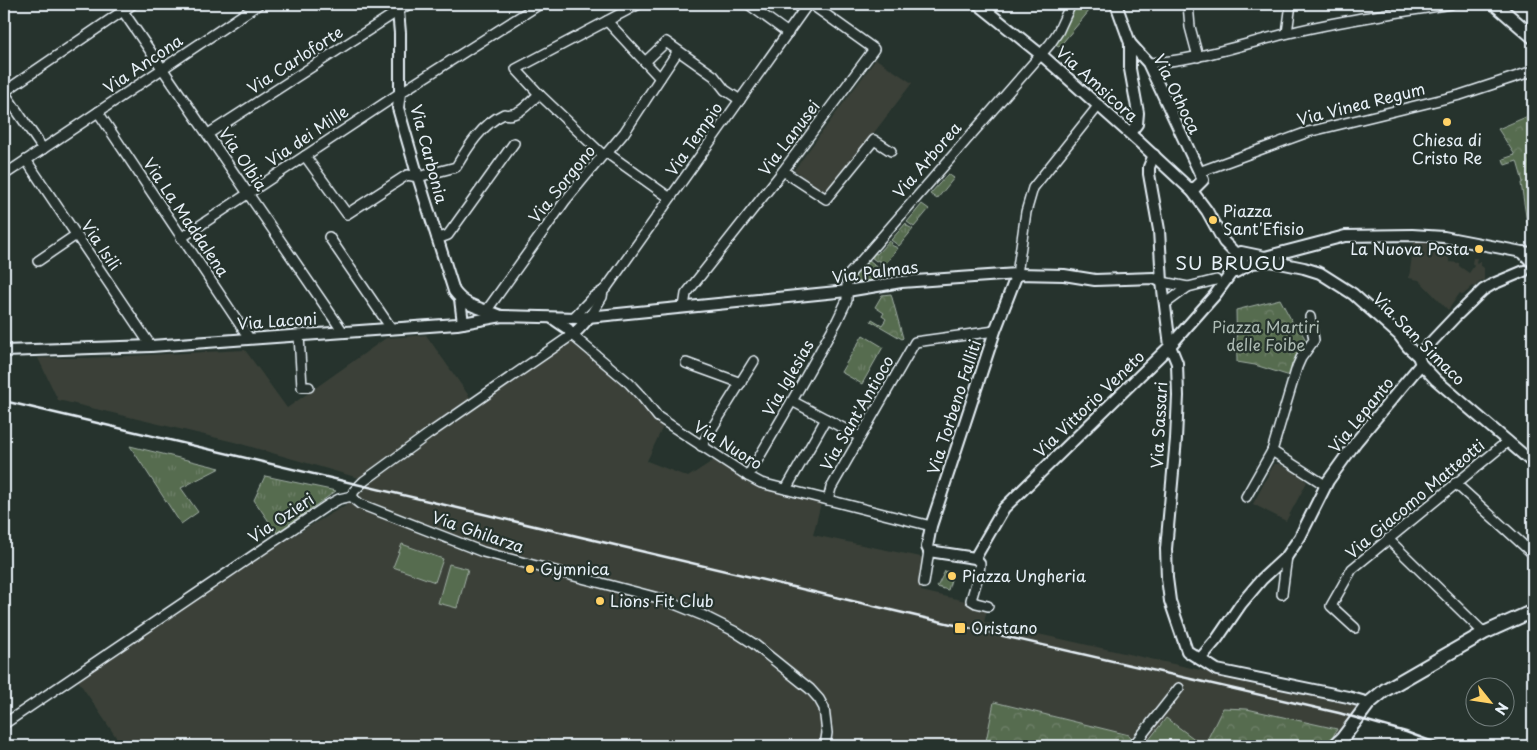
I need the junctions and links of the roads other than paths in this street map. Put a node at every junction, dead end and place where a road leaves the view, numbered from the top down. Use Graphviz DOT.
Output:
graph roads {
  1 [pos="133,4"];
  2 [pos="259,4"];
  3 [pos="409,4"];
  4 [pos="540,4"];
  5 [pos="639,4"];
  6 [pos="748,4"];
  7 [pos="810,4"];
  8 [pos="978,4"];
  9 [pos="1070,4"];
  10 [pos="1116,4"];
  11 [pos="1188,4"];
  12 [pos="1291,4"];
  13 [pos="1451,4"];
  14 [pos="1495,4"];
  15 [pos="121,7"];
  16 [pos="396,7"];
  17 [pos="607,21"];
  18 [pos="788,33"];
  19 [pos="1287,33"];
  20 [pos="1533,37"];
  21 [pos="1130,43"];
  22 [pos="678,51"];
  23 [pos="1041,54"];
  24 [pos="1198,57"];
  25 [pos="646,62"];
  26 [pos="1148,63"];
  27 [pos="163,68"];
  28 [pos="1533,71"];
  29 [pos="660,78"];
  30 [pos="4,92"];
  31 [pos="400,93"];
  32 [pos="539,94"];
  33 [pos="740,100"];
  34 [pos="1099,105"];
  35 [pos="98,112"];
  36 [pos="1130,133"];
  37 [pos="208,134"];
  38 [pos="514,143"];
  39 [pos="43,149"];
  40 [pos="892,151"];
  41 [pos="605,154"];
  42 [pos="305,156"];
  43 [pos="1154,156"];
  44 [pos="26,160"];
  45 [pos="783,171"];
  46 [pos="1198,172"];
  47 [pos="4,175"];
  48 [pos="418,177"];
  49 [pos="1192,191"];
  50 [pos="248,193"];
  51 [pos="670,198"];
  52 [pos="76,236"];
  53 [pos="181,238"];
  54 [pos="329,238"];
  55 [pos="437,239"];
  56 [pos="1269,258"];
  57 [pos="1247,259"];
  58 [pos="38,261"];
  59 [pos="1531,262"];
  60 [pos="1017,274"];
  61 [pos="1216,280"];
  62 [pos="1162,282"];
  63 [pos="1188,286"];
  64 [pos="603,291"];
  65 [pos="846,291"];
  66 [pos="460,299"];
  67 [pos="1165,304"];
  68 [pos="684,307"];
  69 [pos="487,310"];
  70 [pos="502,316"];
  71 [pos="590,316"];
  72 [pos="1310,317"];
  73 [pos="463,323"];
  74 [pos="574,326"];
  75 [pos="392,328"];
  76 [pos="995,331"];
  77 [pos="343,332"];
  78 [pos="299,335"];
  79 [pos="249,338"];
  80 [pos="151,346"];
  81 [pos="1170,346"];
  82 [pos="4,350"];
  83 [pos="1420,360"];
  84 [pos="754,361"];
  85 [pos="686,363"];
  86 [pos="741,383"];
  87 [pos="309,387"];
  88 [pos="792,401"];
  89 [pos="826,419"];
  90 [pos="860,437"];
  91 [pos="1508,441"];
  92 [pos="701,446"];
  93 [pos="1272,451"];
  94 [pos="1533,463"];
  95 [pos="748,476"];
  96 [pos="1455,483"];
  97 [pos="1325,485"];
  98 [pos="786,490"];
  99 [pos="352,496"];
  100 [pos="1246,497"];
  101 [pos="828,500"];
  102 [pos="931,526"];
  103 [pos="1388,539"];
  104 [pos="1532,551"];
  105 [pos="929,552"];
  106 [pos="1288,556"];
  107 [pos="976,558"];
  108 [pos="924,583"];
  109 [pos="1282,594"];
  110 [pos="988,606"];
  111 [pos="1533,611"];
  112 [pos="1355,628"];
  113 [pos="1484,633"];
  114 [pos="1200,659"];
  115 [pos="1179,688"];
  116 [pos="1369,703"];
  117 [pos="4,724"];
  118 [pos="824,746"];
  119 [pos="1134,746"];
  120 [pos="1334,746"];
  1 -- 15 [label="street"];
  2 -- 27 [label="street, Via Ancona"];
  3 -- 16 [label="street, Via Carloforte"];
  4 -- 31 [label="street, Via dei Mille"];
  5 -- 17 [label="street"];
  6 -- 18 [label="street"];
  7 -- 18 [label="street, Via Tempio"];
  7 -- 45 [label="street, Via Lanusei"];
  8 -- 23 [label="street, Via Amsicora"];
  9 -- 23 [label="street, Via Arborea"];
  10 -- 21 [label="street, Via Othoca"];
  11 -- 24 [label="street"];
  12 -- 19 [label="street"];
  13 -- 19 [label="street"];
  14 -- 20 [label="main road"];
  15 -- 27 [label="street, Via Olbia"];
  15 -- 30 [label="street"];
  16 -- 31 [label="street, Via Carbonia"];
  16 -- 37 [label="street, Via Carloforte"];
  17 -- 25 [label="street"];
  17 -- 32 [label="street"];
  18 -- 33 [label="street, Via Tempio"];
  19 -- 24 [label="street"];
  21 -- 26 [label="street, Via Othoca"];
  21 -- 36 [label="street"];
  22 -- 25 [label="street"];
  22 -- 29 [label="street, Via Sorgono"];
  22 -- 33 [label="street"];
  23 -- 34 [label="street, Via Amsicora"];
  23 -- 65 [label="street, Via Arborea"];
  24 -- 26 [label="street"];
  25 -- 29 [label="street"];
  26 -- 46 [label="street, Via Othoca"];
  27 -- 35 [label="street, Via Ancona"];
  27 -- 37 [label="street, Via Olbia"];
  28 -- 46 [label="street, Via Vinea Regum"];
  29 -- 41 [label="street, Via Sorgono"];
  30 -- 39 [label="street"];
  31 -- 42 [label="street, Via dei Mille"];
  31 -- 48 [label="street, Via Carbonia"];
  32 -- 41 [label="street"];
  32 -- 48 [label="street"];
  33 -- 51 [label="street, Via Tempio"];
  34 -- 36 [label="street, Via Amsicora"];
  34 -- 60 [label="street"];
  35 -- 39 [label="street, Via Ancona"];
  35 -- 53 [label="street, Via La Maddalena"];
  36 -- 43 [label="street, Via Amsicora"];
  37 -- 50 [label="street, Via Olbia"];
  38 -- 55 [label="street"];
  39 -- 44 [label="street, Via Ancona"];
  40 -- 45 [label="street"];
  41 -- 51 [label="street"];
  41 -- 69 [label="street, Via Sorgono"];
  42 -- 48 [label="street"];
  42 -- 50 [label="street, Via dei Mille"];
  43 -- 49 [label="street, Via Amsicora"];
  43 -- 62 [label="street, Via Sassari"];
  44 -- 47 [label="street, Via Ancona"];
  44 -- 52 [label="street, Via Isili"];
  45 -- 68 [label="street, Via Lanusei"];
  46 -- 49 [label="street"];
  48 -- 55 [label="street, Via Carbonia"];
  49 -- 57 [label="street"];
  50 -- 53 [label="street, Via dei Mille"];
  50 -- 77 [label="street, Via Olbia"];
  51 -- 64 [label="street, Via Tempio"];
  52 -- 58 [label="street"];
  52 -- 80 [label="street, Via Isili"];
  53 -- 79 [label="street, Via La Maddalena"];
  54 -- 75 [label="street"];
  55 -- 66 [label="street, Via Carbonia"];
  56 -- 57 [label="street"];
  56 -- 59 [label="street"];
  56 -- 83 [label="street, Via San Simaco"];
  57 -- 81 [label="street, Via Vittorio Veneto"];
  59 -- 83 [label="street, Via Lepanto"];
  60 -- 62 [label="street, Via Palmas"];
  60 -- 65 [label="street, Via Palmas"];
  60 -- 76 [label="street, Via Torbeno Falliti"];
  61 -- 63 [label="street"];
  62 -- 63 [label="street"];
  62 -- 67 [label="street, Via Sassari"];
  63 -- 67 [label="street"];
  64 -- 71 [label="street, Via Tempio"];
  64 -- 74 [label="street, Via Tempio"];
  65 -- 68 [label="street, Via Palmas"];
  65 -- 88 [label="street, Via Iglesias"];
  66 -- 69 [label="street"];
  66 -- 73 [label="street, Via Carbonia"];
  67 -- 81 [label="street, Via Sassari"];
  68 -- 71 [label="street, Via Palmas"];
  69 -- 70 [label="street"];
  70 -- 73 [label="street, Via Laconi"];
  70 -- 74 [label="street, Via Laconi"];
  71 -- 74 [label="street"];
  72 -- 93 [label="street"];
  73 -- 75 [label="street, Via Laconi"];
  74 -- 92 [label="street, Via Nuoro"];
  74 -- 99 [label="street, Via Ozieri"];
  75 -- 77 [label="street, Via Laconi"];
  76 -- 90 [label="street, Via Sant'Antioco"];
  76 -- 102 [label="street, Via Torbeno Falliti"];
  77 -- 78 [label="street, Via Laconi"];
  78 -- 79 [label="street, Via Laconi"];
  78 -- 87 [label="street"];
  79 -- 80 [label="street, Via Laconi"];
  80 -- 82 [label="street, Via Laconi"];
  81 -- 107 [label="street, Via Vittorio Veneto"];
  81 -- 114 [label="street, Via Sassari"];
  83 -- 91 [label="street, Via San Simaco"];
  83 -- 97 [label="street, Via Lepanto"];
  84 -- 86 [label="street"];
  85 -- 86 [label="street"];
  86 -- 92 [label="street"];
  88 -- 89 [label="street"];
  88 -- 95 [label="street, Via Iglesias"];
  89 -- 90 [label="street"];
  89 -- 98 [label="street"];
  90 -- 101 [label="street, Via Sant'Antioco"];
  91 -- 94 [label="street, Via San Simaco"];
  91 -- 96 [label="street, Via Giacomo Matteotti"];
  92 -- 95 [label="street, Via Nuoro"];
  93 -- 97 [label="street"];
  93 -- 100 [label="street"];
  95 -- 98 [label="street, Via Nuoro"];
  96 -- 103 [label="street, Via Giacomo Matteotti"];
  96 -- 104 [label="street"];
  97 -- 106 [label="street, Via Lepanto"];
  98 -- 101 [label="street, Via Nuoro"];
  99 -- 117 [label="street, Via Ozieri"];
  99 -- 118 [label="street, Via Ghilarza"];
  101 -- 102 [label="street, Via Nuoro"];
  102 -- 105 [label="street, Via Torbeno Falliti"];
  103 -- 112 [label="street, Via Giacomo Matteotti"];
  103 -- 113 [label="street"];
  105 -- 107 [label="street"];
  105 -- 108 [label="street"];
  106 -- 109 [label="street, Via Lepanto"];
  106 -- 114 [label="street, Via Lepanto"];
  107 -- 110 [label="street"];
  111 -- 113 [label="main road"];
  113 -- 116 [label="main road"];
  114 -- 116 [label="street, Via Sassari"];
  115 -- 119 [label="street"];
  116 -- 120 [label="main road"];
}
